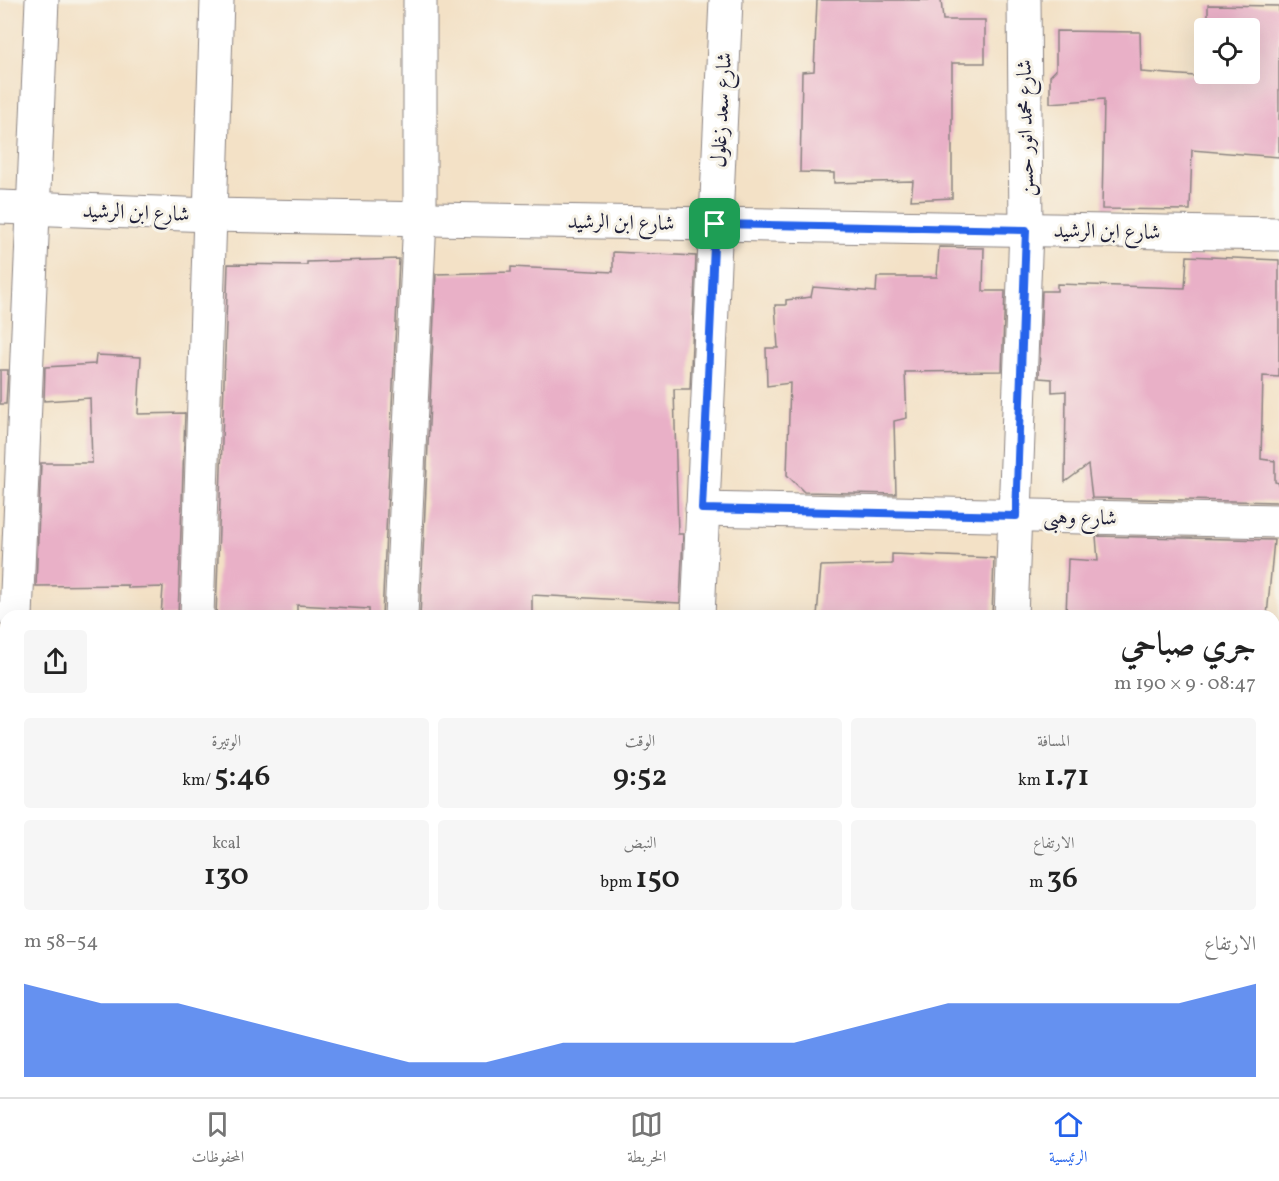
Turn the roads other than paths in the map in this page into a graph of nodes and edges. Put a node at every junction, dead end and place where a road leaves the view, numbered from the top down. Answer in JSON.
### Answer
{"nodes":[{"id":1,"x":42,"y":0,"type":"edge"},
{"id":2,"x":217,"y":0,"type":"edge"},
{"id":3,"x":420,"y":0,"type":"edge"},
{"id":4,"x":726,"y":0,"type":"edge"},
{"id":5,"x":1024,"y":0,"type":"edge"},
{"id":6,"x":0,"y":207,"type":"edge"},
{"id":7,"x":33,"y":208,"type":"junction"},
{"id":8,"x":210,"y":215,"type":"junction"},
{"id":9,"x":420,"y":219,"type":"junction"},
{"id":10,"x":715,"y":224,"type":"junction"},
{"id":11,"x":1026,"y":230,"type":"junction"},
{"id":12,"x":1279,"y":234,"type":"edge"},
{"id":13,"x":702,"y":509,"type":"junction"},
{"id":14,"x":1016,"y":516,"type":"junction"},
{"id":15,"x":1279,"y":521,"type":"edge"},
{"id":16,"x":16,"y":610,"type":"edge"},
{"id":17,"x":197,"y":610,"type":"edge"},
{"id":18,"x":401,"y":610,"type":"edge"},
{"id":19,"x":698,"y":610,"type":"edge"},
{"id":20,"x":1011,"y":610,"type":"edge"}],
"edges":[{"from":1,"to":7,"type":"street"},
{"from":2,"to":8,"type":"street"},
{"from":3,"to":9,"type":"street"},
{"from":4,"to":10,"type":"street","name":"شارع سعد زغلول"},
{"from":5,"to":11,"type":"street","name":"شارع محمد انور حسن"},
{"from":6,"to":7,"type":"street","name":"شارع ابن الرشيد"},
{"from":7,"to":8,"type":"street","name":"شارع ابن الرشيد"},
{"from":7,"to":16,"type":"street"},
{"from":8,"to":9,"type":"street","name":"شارع ابن الرشيد"},
{"from":8,"to":17,"type":"street"},
{"from":9,"to":10,"type":"street","name":"شارع ابن الرشيد"},
{"from":9,"to":18,"type":"street"},
{"from":10,"to":11,"type":"street","name":"شارع ابن الرشيد"},
{"from":10,"to":13,"type":"street","name":"شارع سعد زغلول"},
{"from":11,"to":12,"type":"street","name":"شارع ابن الرشيد"},
{"from":11,"to":14,"type":"street","name":"شارع محمد انور حسن"},
{"from":13,"to":14,"type":"street","name":"شارع وهبى"},
{"from":13,"to":19,"type":"street","name":"شارع سعد زغلول"},
{"from":14,"to":15,"type":"street","name":"شارع وهبى"},
{"from":14,"to":20,"type":"street","name":"شارع محمد انور حسن"}]}
